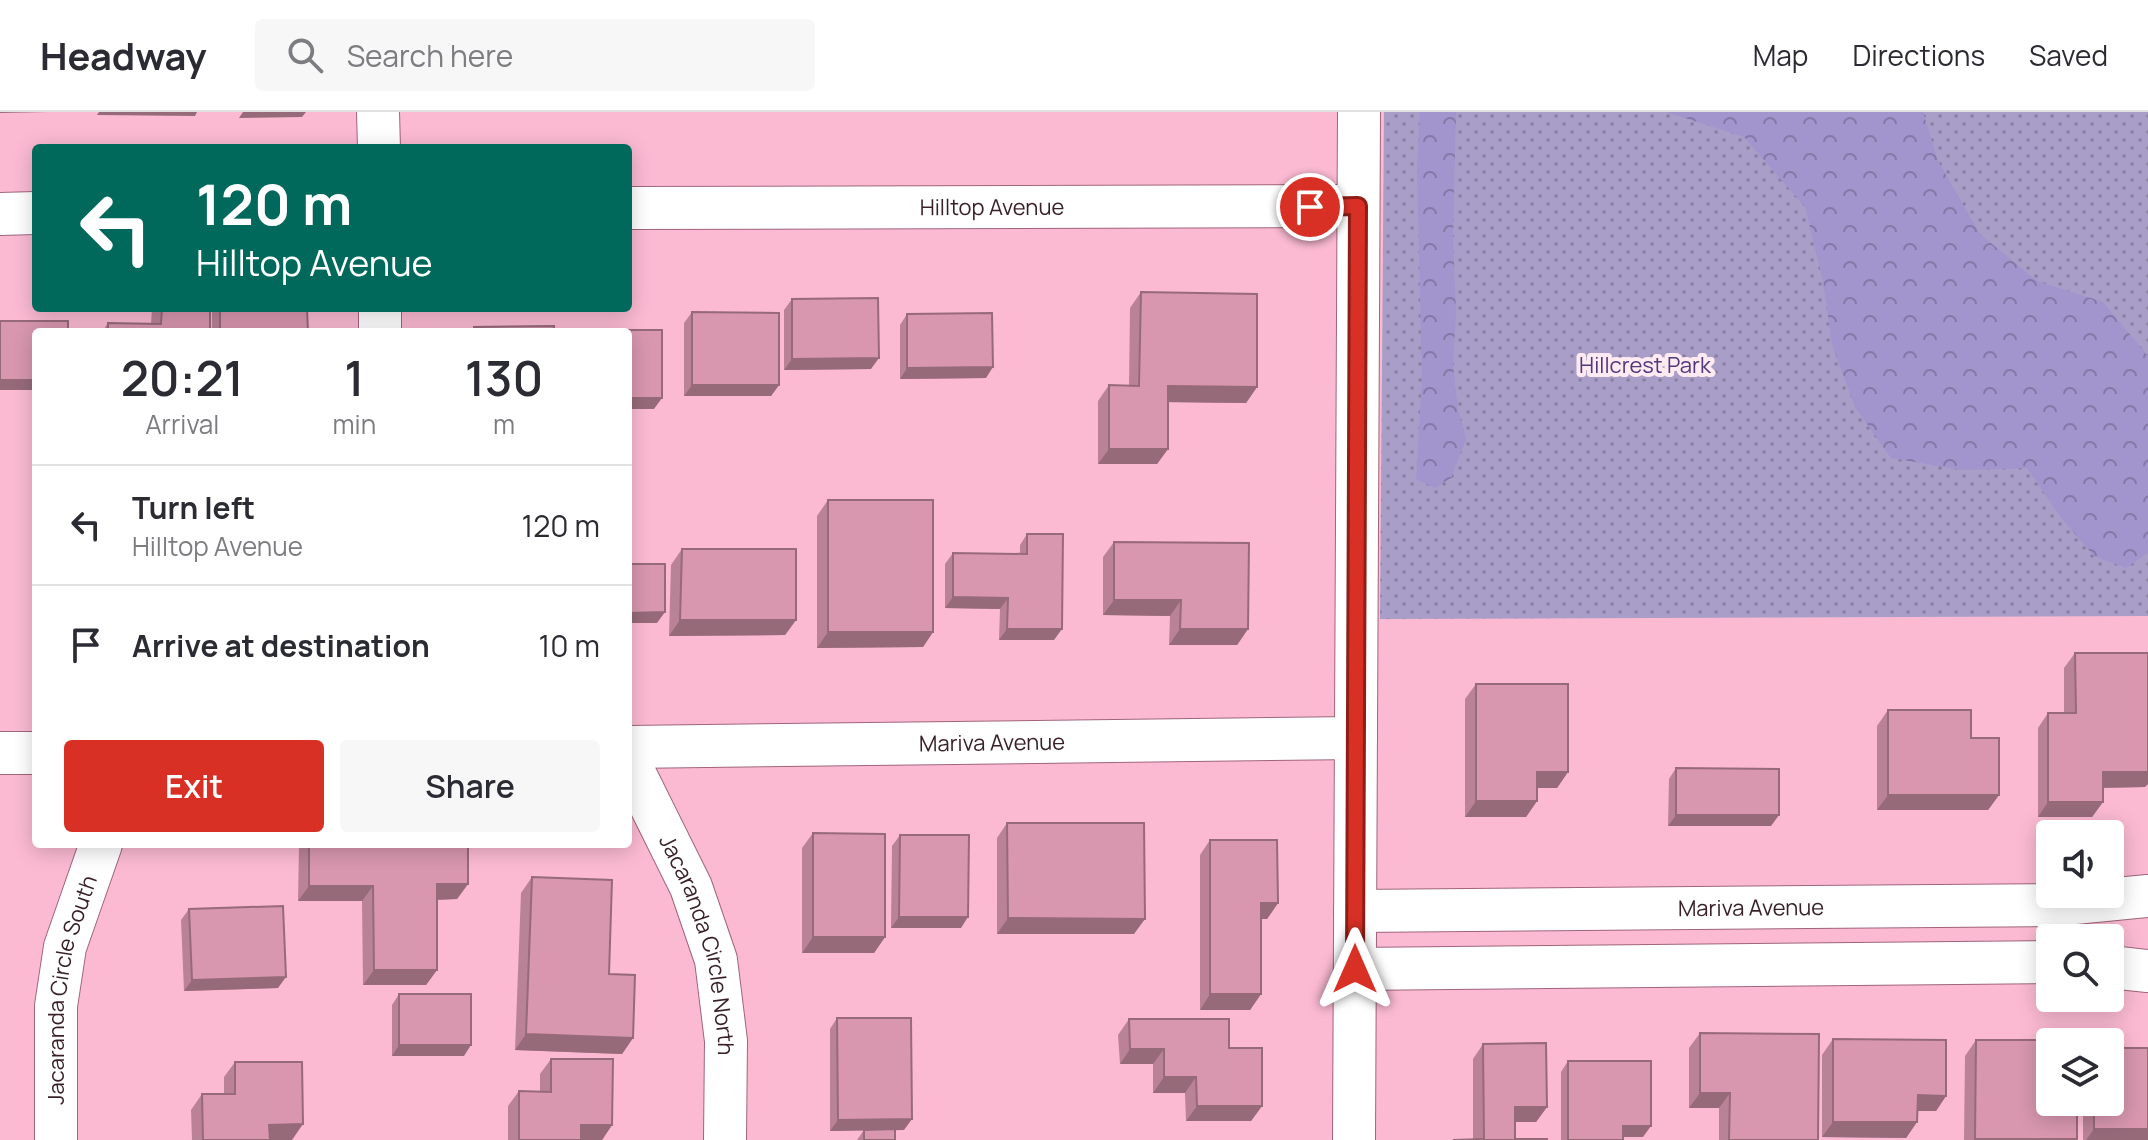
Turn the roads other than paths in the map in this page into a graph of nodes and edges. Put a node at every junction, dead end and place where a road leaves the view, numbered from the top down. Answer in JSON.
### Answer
{"nodes":[{"id":1,"x":378,"y":112,"type":"edge"},
{"id":2,"x":1359,"y":112,"type":"edge"},
{"id":3,"x":379,"y":144,"type":"edge"},
{"id":4,"x":1358,"y":206,"type":"junction"},
{"id":5,"x":632,"y":208,"type":"edge"},
{"id":6,"x":32,"y":213,"type":"edge"},
{"id":7,"x":0,"y":214,"type":"edge"},
{"id":8,"x":1356,"y":738,"type":"junction"},
{"id":9,"x":632,"y":747,"type":"edge"},
{"id":10,"x":0,"y":753,"type":"edge"},
{"id":11,"x":32,"y":753,"type":"edge"},
{"id":12,"x":632,"y":768,"type":"edge"},
{"id":13,"x":100,"y":848,"type":"edge"},
{"id":14,"x":2148,"y":896,"type":"edge"},
{"id":15,"x":1355,"y":911,"type":"junction"},
{"id":16,"x":2036,"y":962,"type":"edge"},
{"id":17,"x":2124,"y":968,"type":"edge"},
{"id":18,"x":1355,"y":969,"type":"junction"},
{"id":19,"x":2148,"y":971,"type":"edge"},
{"id":20,"x":56,"y":1140,"type":"edge"},
{"id":21,"x":725,"y":1140,"type":"edge"},
{"id":22,"x":1354,"y":1140,"type":"edge"}],
"edges":[{"from":1,"to":3,"type":"street"},
{"from":2,"to":4,"type":"street"},
{"from":4,"to":5,"type":"street","name":"Hilltop Avenue"},
{"from":4,"to":8,"type":"street"},
{"from":6,"to":7,"type":"street"},
{"from":8,"to":9,"type":"street","name":"Mariva Avenue"},
{"from":8,"to":15,"type":"street"},
{"from":10,"to":11,"type":"street"},
{"from":12,"to":21,"type":"street","name":"Jacaranda Circle North"},
{"from":13,"to":20,"type":"street","name":"Jacaranda Circle South"},
{"from":14,"to":15,"type":"street","name":"Mariva Avenue"},
{"from":15,"to":18,"type":"street"},
{"from":16,"to":18,"type":"street"},
{"from":17,"to":19,"type":"street"},
{"from":18,"to":22,"type":"street"}]}
